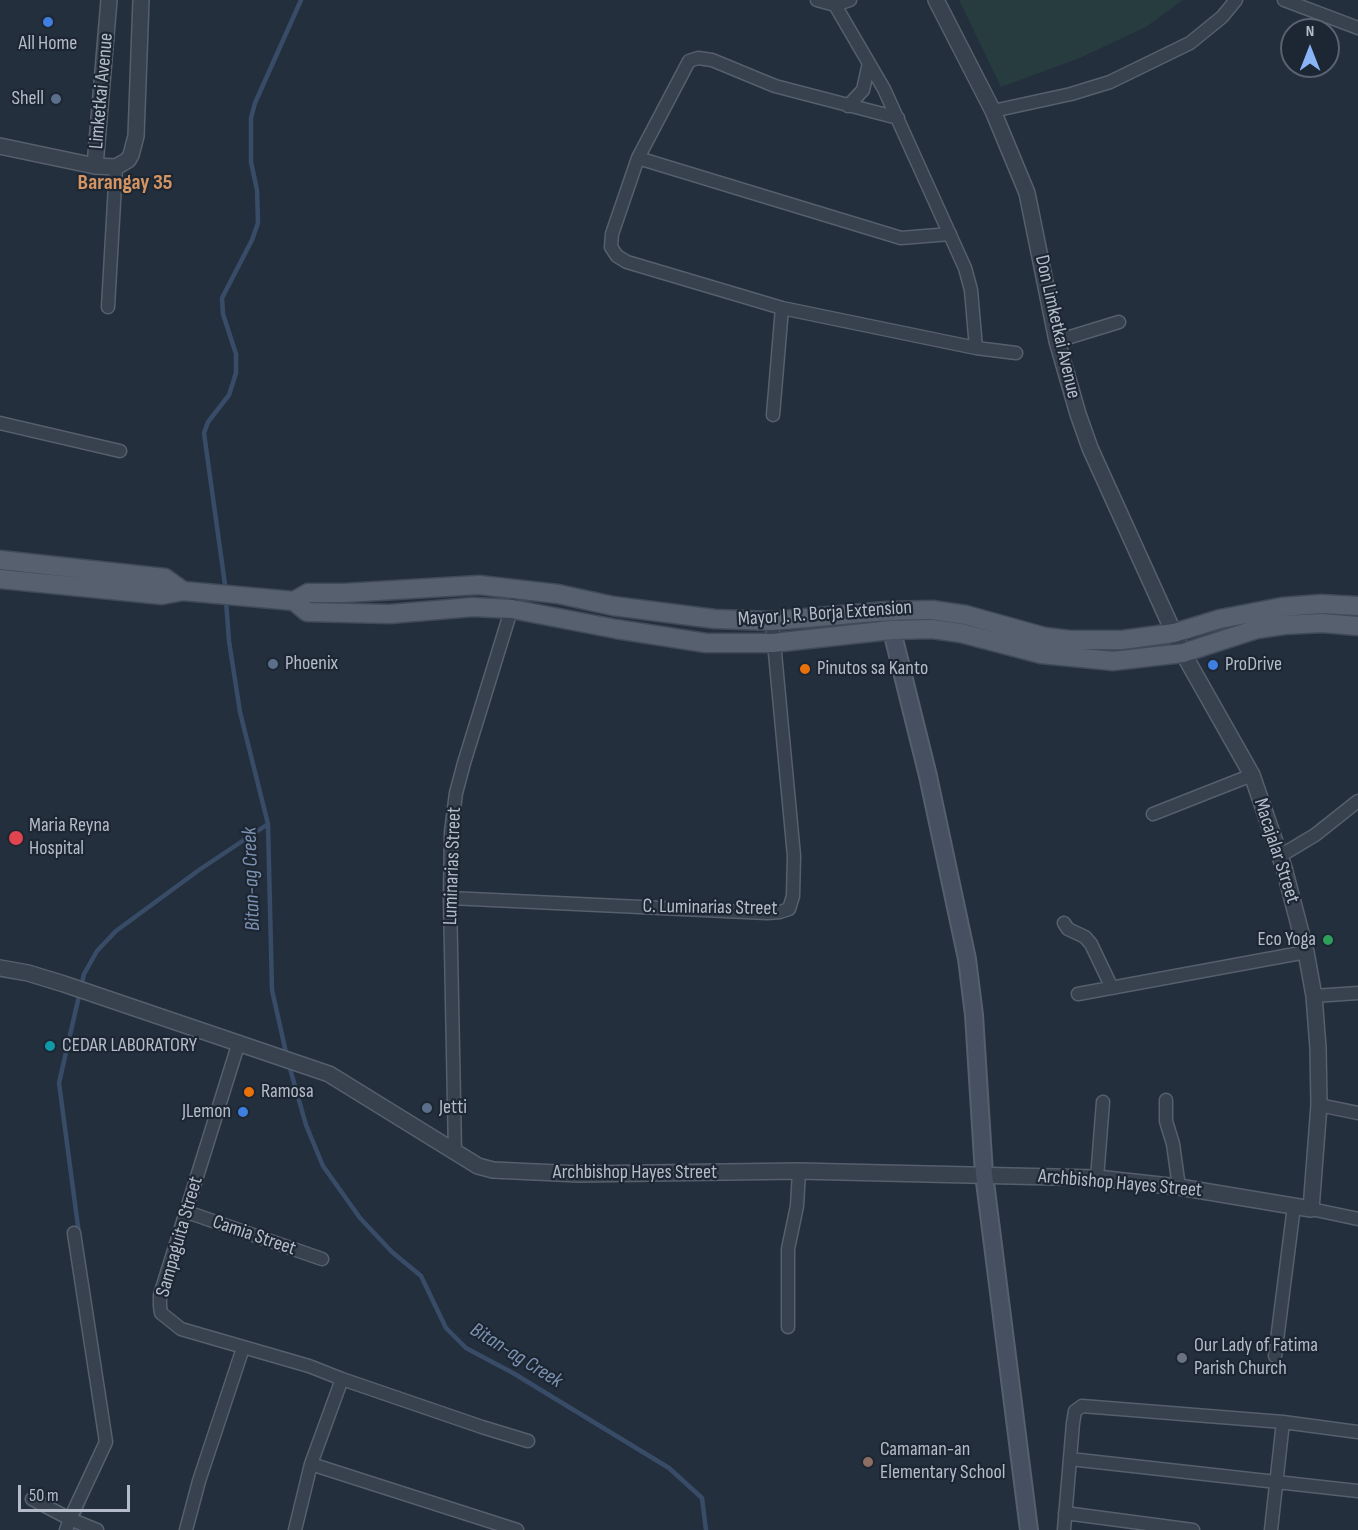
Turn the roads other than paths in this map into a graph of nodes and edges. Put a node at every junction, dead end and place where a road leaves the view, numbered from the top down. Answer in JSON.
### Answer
{"nodes":[{"id":1,"x":110,"y":0,"type":"edge"},
{"id":2,"x":141,"y":0,"type":"edge"},
{"id":3,"x":818,"y":0,"type":"edge"},
{"id":4,"x":850,"y":0,"type":"edge"},
{"id":5,"x":936,"y":0,"type":"edge"},
{"id":6,"x":1236,"y":0,"type":"edge"},
{"id":7,"x":1284,"y":0,"type":"edge"},
{"id":8,"x":836,"y":5,"type":"junction"},
{"id":9,"x":1358,"y":28,"type":"edge"},
{"id":10,"x":870,"y":63,"type":"junction"},
{"id":11,"x":848,"y":106,"type":"junction"},
{"id":12,"x":993,"y":111,"type":"junction"},
{"id":13,"x":898,"y":118,"type":"junction"},
{"id":14,"x":0,"y":146,"type":"edge"},
{"id":15,"x":638,"y":158,"type":"junction"},
{"id":16,"x":95,"y":166,"type":"junction"},
{"id":17,"x":116,"y":167,"type":"junction"},
{"id":18,"x":950,"y":234,"type":"junction"},
{"id":19,"x":108,"y":307,"type":"dead end"},
{"id":20,"x":782,"y":308,"type":"junction"},
{"id":21,"x":1119,"y":322,"type":"dead end"},
{"id":22,"x":1057,"y":340,"type":"junction"},
{"id":23,"x":976,"y":348,"type":"junction"},
{"id":24,"x":1016,"y":353,"type":"dead end"},
{"id":25,"x":773,"y":415,"type":"dead end"},
{"id":26,"x":0,"y":423,"type":"edge"},
{"id":27,"x":120,"y":451,"type":"dead end"},
{"id":28,"x":7,"y":561,"type":"edge"},
{"id":29,"x":6,"y":580,"type":"edge"},
{"id":30,"x":516,"y":588,"type":"junction"},
{"id":31,"x":183,"y":591,"type":"junction"},
{"id":32,"x":294,"y":601,"type":"junction"},
{"id":33,"x":1358,"y":606,"type":"edge"},
{"id":34,"x":512,"y":609,"type":"junction"},
{"id":35,"x":887,"y":611,"type":"junction"},
{"id":36,"x":772,"y":621,"type":"junction"},
{"id":37,"x":1358,"y":626,"type":"edge"},
{"id":38,"x":891,"y":630,"type":"junction"},
{"id":39,"x":1174,"y":633,"type":"junction"},
{"id":40,"x":773,"y":643,"type":"junction"},
{"id":41,"x":1183,"y":653,"type":"junction"},
{"id":42,"x":1252,"y":776,"type":"junction"},
{"id":43,"x":1358,"y":801,"type":"edge"},
{"id":44,"x":1153,"y":814,"type":"dead end"},
{"id":45,"x":1280,"y":856,"type":"junction"},
{"id":46,"x":450,"y":898,"type":"junction"},
{"id":47,"x":1064,"y":923,"type":"dead end"},
{"id":48,"x":1306,"y":952,"type":"junction"},
{"id":49,"x":0,"y":968,"type":"edge"},
{"id":50,"x":1112,"y":988,"type":"junction"},
{"id":51,"x":1358,"y":993,"type":"edge"},
{"id":52,"x":1078,"y":994,"type":"dead end"},
{"id":53,"x":1314,"y":996,"type":"junction"},
{"id":54,"x":239,"y":1042,"type":"junction"},
{"id":55,"x":1166,"y":1100,"type":"dead end"},
{"id":56,"x":1103,"y":1102,"type":"dead end"},
{"id":57,"x":1319,"y":1105,"type":"junction"},
{"id":58,"x":1358,"y":1113,"type":"edge"},
{"id":59,"x":455,"y":1153,"type":"junction"},
{"id":60,"x":799,"y":1172,"type":"junction"},
{"id":61,"x":984,"y":1174,"type":"junction"},
{"id":62,"x":1097,"y":1179,"type":"junction"},
{"id":63,"x":1179,"y":1187,"type":"junction"},
{"id":64,"x":1294,"y":1206,"type":"junction"},
{"id":65,"x":1311,"y":1209,"type":"junction"},
{"id":66,"x":187,"y":1212,"type":"junction"},
{"id":67,"x":1358,"y":1219,"type":"edge"},
{"id":68,"x":74,"y":1233,"type":"dead end"},
{"id":69,"x":322,"y":1259,"type":"dead end"},
{"id":70,"x":788,"y":1327,"type":"dead end"},
{"id":71,"x":243,"y":1347,"type":"junction"},
{"id":72,"x":1275,"y":1356,"type":"dead end"},
{"id":73,"x":342,"y":1379,"type":"junction"},
{"id":74,"x":1283,"y":1422,"type":"junction"},
{"id":75,"x":1358,"y":1432,"type":"edge"},
{"id":76,"x":528,"y":1441,"type":"dead end"},
{"id":77,"x":1070,"y":1459,"type":"junction"},
{"id":78,"x":311,"y":1464,"type":"junction"},
{"id":79,"x":1276,"y":1481,"type":"junction"},
{"id":80,"x":1358,"y":1491,"type":"edge"},
{"id":81,"x":32,"y":1499,"type":"dead end"},
{"id":82,"x":1065,"y":1513,"type":"junction"},
{"id":83,"x":69,"y":1523,"type":"edge"},
{"id":84,"x":94,"y":1528,"type":"edge"},
{"id":85,"x":186,"y":1530,"type":"edge"},
{"id":86,"x":295,"y":1530,"type":"edge"},
{"id":87,"x":517,"y":1530,"type":"edge"},
{"id":88,"x":1029,"y":1530,"type":"edge"},
{"id":89,"x":1064,"y":1530,"type":"edge"},
{"id":90,"x":1193,"y":1530,"type":"edge"},
{"id":91,"x":1271,"y":1530,"type":"edge"}],
"edges":[{"from":1,"to":16,"type":"street","name":"Limketkai Avenue"},
{"from":2,"to":17,"type":"street","name":"Limketkai Avenue"},
{"from":3,"to":8,"type":"street"},
{"from":4,"to":8,"type":"street"},
{"from":5,"to":12,"type":"street","name":"Don Limketkai Avenue"},
{"from":6,"to":12,"type":"street"},
{"from":7,"to":9,"type":"street"},
{"from":8,"to":10,"type":"street"},
{"from":10,"to":11,"type":"street"},
{"from":10,"to":13,"type":"street"},
{"from":11,"to":13,"type":"street"},
{"from":11,"to":15,"type":"street"},
{"from":12,"to":22,"type":"street","name":"Don Limketkai Avenue"},
{"from":13,"to":18,"type":"street"},
{"from":14,"to":16,"type":"street"},
{"from":15,"to":18,"type":"street"},
{"from":15,"to":20,"type":"street"},
{"from":16,"to":17,"type":"street","name":"Limketkai Avenue"},
{"from":17,"to":19,"type":"street"},
{"from":18,"to":23,"type":"street"},
{"from":20,"to":23,"type":"street"},
{"from":20,"to":25,"type":"street"},
{"from":21,"to":22,"type":"street"},
{"from":22,"to":39,"type":"street","name":"Don Limketkai Avenue"},
{"from":23,"to":24,"type":"street"},
{"from":26,"to":27,"type":"street"},
{"from":28,"to":29,"type":"main road"},
{"from":28,"to":31,"type":"main road","name":"Mayor J. R. Borja Extension"},
{"from":29,"to":31,"type":"main road","name":"Mayor J. R. Borja Extension"},
{"from":30,"to":32,"type":"main road","name":"Mayor J. R. Borja Extension"},
{"from":30,"to":34,"type":"street","name":"Luminarias Street"},
{"from":30,"to":36,"type":"main road","name":"Mayor J. R. Borja Extension"},
{"from":31,"to":32,"type":"main road","name":"Mayor J. R. Borja Extension"},
{"from":32,"to":34,"type":"main road","name":"Mayor J. R. Borja Extension"},
{"from":33,"to":39,"type":"main road","name":"Mayor J. R. Borja Extension"},
{"from":34,"to":40,"type":"main road","name":"Mayor J. R. Borja Extension"},
{"from":34,"to":46,"type":"street","name":"Luminarias Street"},
{"from":35,"to":36,"type":"main road","name":"Mayor J. R. Borja Extension"},
{"from":35,"to":38,"type":"main road"},
{"from":35,"to":39,"type":"main road","name":"Mayor J. R. Borja Extension"},
{"from":36,"to":40,"type":"street","name":"C. Luminarias Street"},
{"from":37,"to":41,"type":"main road","name":"Mayor J. R. Borja Extension"},
{"from":38,"to":40,"type":"main road","name":"Mayor J. R. Borja Extension"},
{"from":38,"to":41,"type":"main road","name":"Mayor J. R. Borja Extension"},
{"from":38,"to":61,"type":"main road"},
{"from":39,"to":41,"type":"street","name":"Don Limketkai Avenue"},
{"from":40,"to":46,"type":"street","name":"C. Luminarias Street"},
{"from":41,"to":42,"type":"street","name":"Macajalar Street"},
{"from":42,"to":44,"type":"street"},
{"from":42,"to":45,"type":"street","name":"Macajalar Street"},
{"from":43,"to":45,"type":"street"},
{"from":45,"to":48,"type":"street","name":"Macajalar Street"},
{"from":46,"to":59,"type":"street","name":"Luminarias Street"},
{"from":47,"to":50,"type":"street"},
{"from":48,"to":50,"type":"street"},
{"from":48,"to":53,"type":"street","name":"Macajalar Street"},
{"from":49,"to":54,"type":"street","name":"Archbishop Hayes Street"},
{"from":50,"to":52,"type":"street"},
{"from":51,"to":53,"type":"street"},
{"from":53,"to":57,"type":"street","name":"Macajalar Street"},
{"from":54,"to":59,"type":"street","name":"Archbishop Hayes Street"},
{"from":54,"to":66,"type":"street","name":"Sampaguita Street"},
{"from":55,"to":63,"type":"street"},
{"from":56,"to":62,"type":"street"},
{"from":57,"to":58,"type":"street"},
{"from":57,"to":65,"type":"street","name":"Macajalar Street"},
{"from":59,"to":60,"type":"street","name":"Archbishop Hayes Street"},
{"from":60,"to":61,"type":"street","name":"Archbishop Hayes Street"},
{"from":60,"to":70,"type":"street"},
{"from":61,"to":62,"type":"street","name":"Archbishop Hayes Street"},
{"from":61,"to":88,"type":"main road"},
{"from":62,"to":63,"type":"street","name":"Archbishop Hayes Street"},
{"from":63,"to":64,"type":"street","name":"Archbishop Hayes Street"},
{"from":64,"to":65,"type":"street","name":"Archbishop Hayes Street"},
{"from":64,"to":72,"type":"street"},
{"from":65,"to":67,"type":"street"},
{"from":66,"to":69,"type":"street","name":"Camia Street"},
{"from":66,"to":71,"type":"street","name":"Sampaguita Street"},
{"from":68,"to":83,"type":"street"},
{"from":71,"to":73,"type":"street","name":"Sampaguita Street"},
{"from":71,"to":85,"type":"street"},
{"from":73,"to":76,"type":"street","name":"Sampaguita Street"},
{"from":73,"to":78,"type":"street"},
{"from":74,"to":75,"type":"street"},
{"from":74,"to":77,"type":"street"},
{"from":74,"to":79,"type":"street"},
{"from":77,"to":79,"type":"street"},
{"from":77,"to":82,"type":"street"},
{"from":78,"to":86,"type":"street"},
{"from":78,"to":87,"type":"street"},
{"from":79,"to":80,"type":"street"},
{"from":79,"to":91,"type":"street"},
{"from":81,"to":83,"type":"street"},
{"from":82,"to":89,"type":"street"},
{"from":82,"to":90,"type":"street"},
{"from":83,"to":84,"type":"street"}]}
